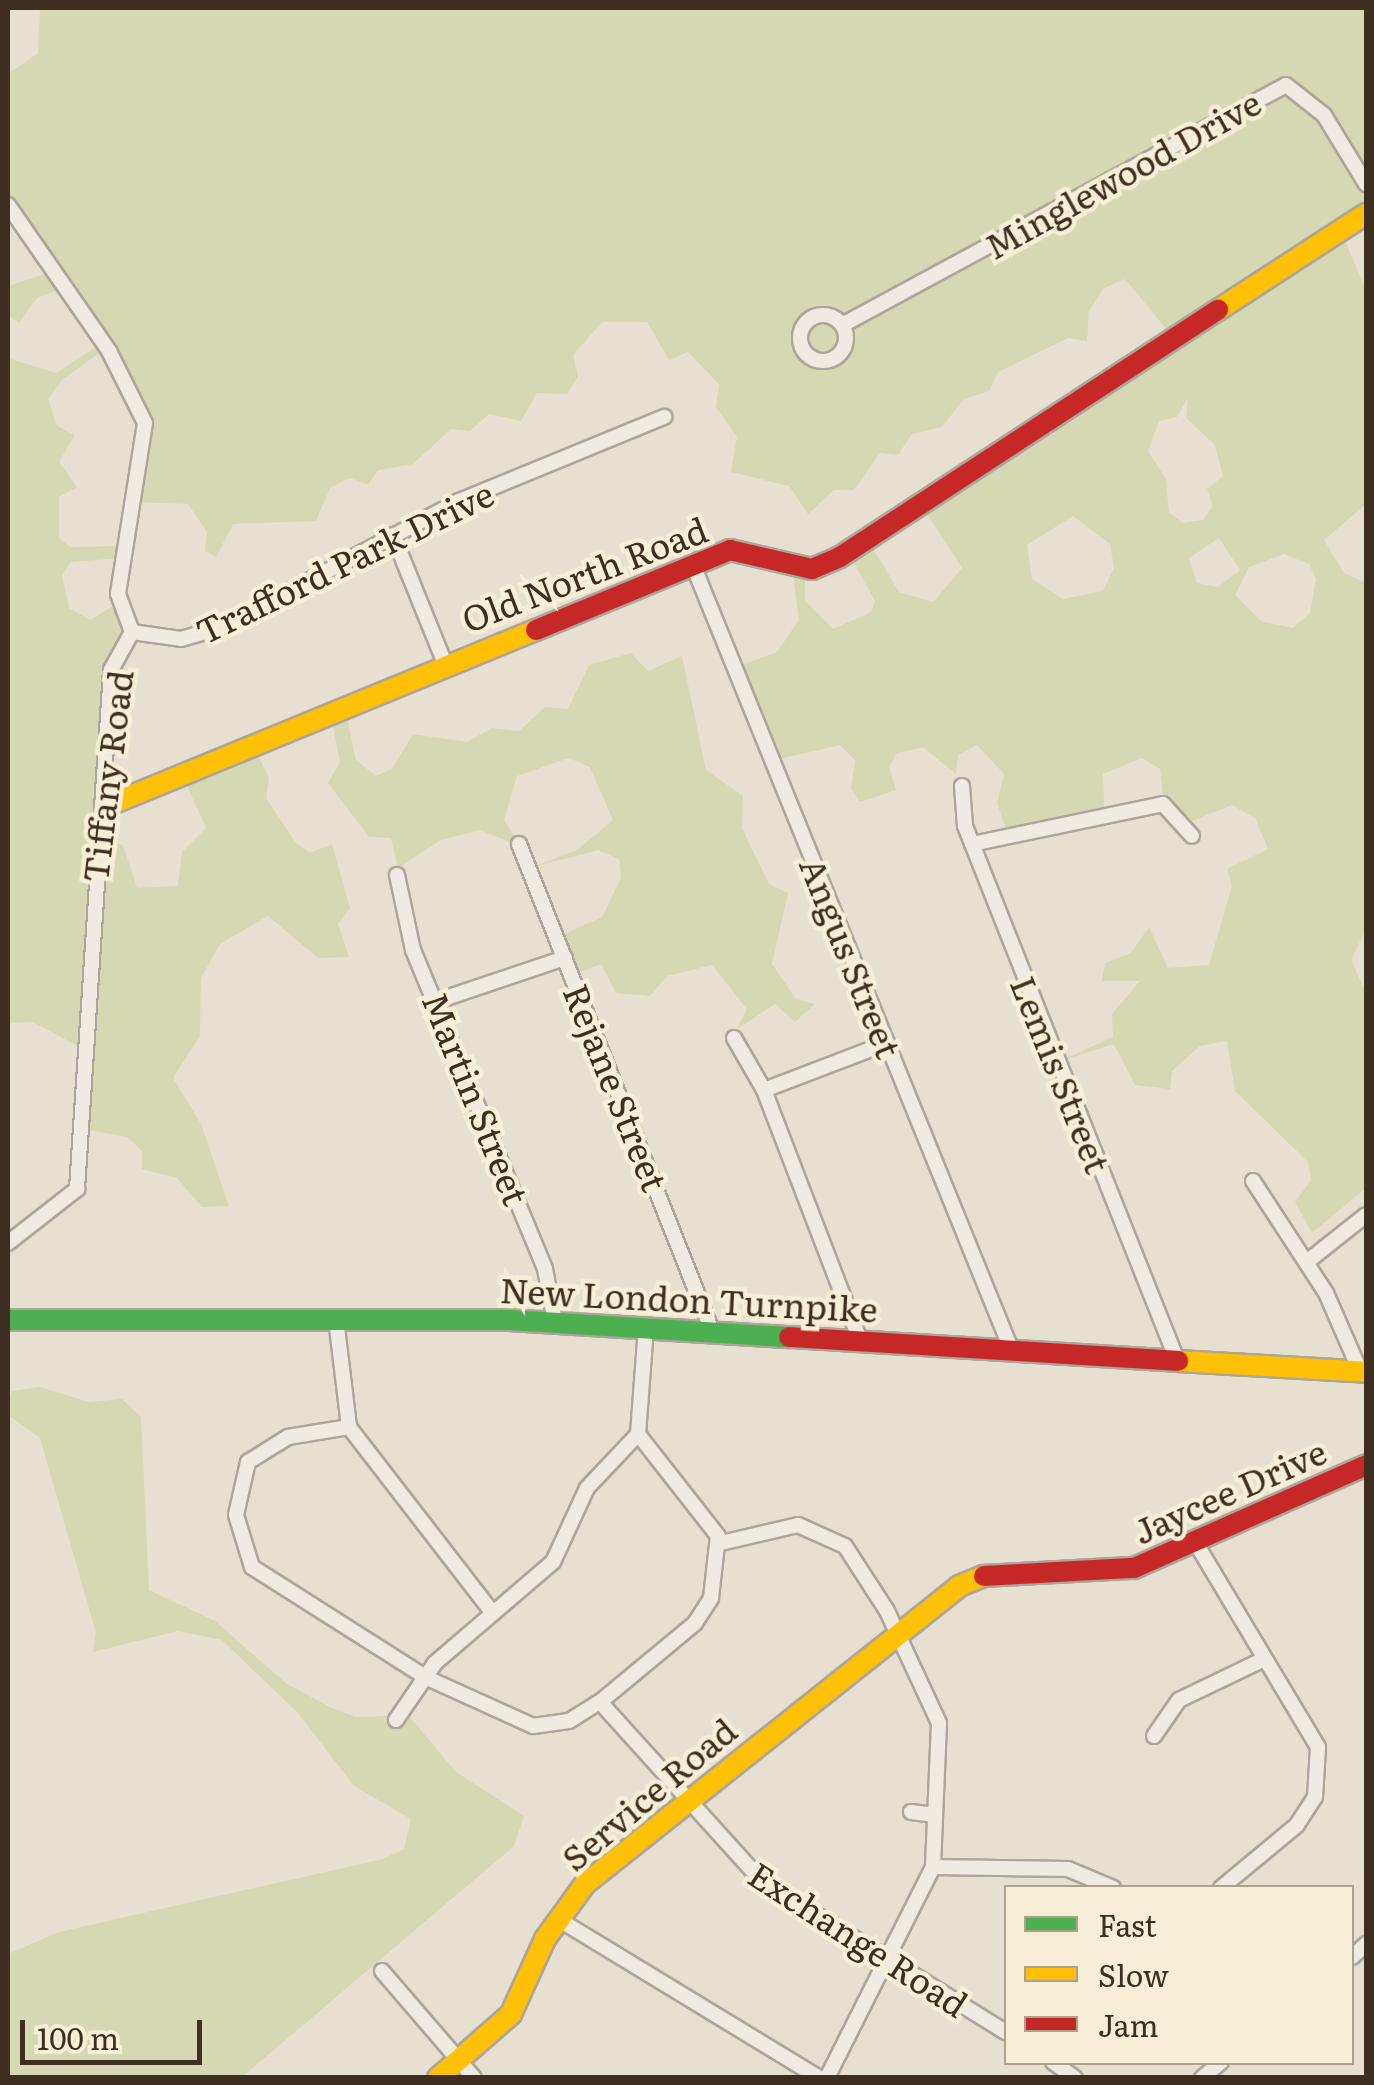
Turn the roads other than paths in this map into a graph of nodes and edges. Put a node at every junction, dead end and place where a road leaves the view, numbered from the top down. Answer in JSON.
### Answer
{"nodes":[{"id":1,"x":1366,"y":184,"type":"edge"},
{"id":2,"x":8,"y":205,"type":"edge"},
{"id":3,"x":1366,"y":214,"type":"edge"},
{"id":4,"x":844,"y":324,"type":"dead end"},
{"id":5,"x":664,"y":417,"type":"dead end"},
{"id":6,"x":393,"y":535,"type":"junction"},
{"id":7,"x":693,"y":565,"type":"junction"},
{"id":8,"x":132,"y":632,"type":"junction"},
{"id":9,"x":444,"y":661,"type":"junction"},
{"id":10,"x":962,"y":786,"type":"dead end"},
{"id":11,"x":108,"y":806,"type":"junction"},
{"id":12,"x":1192,"y":836,"type":"dead end"},
{"id":13,"x":519,"y":844,"type":"dead end"},
{"id":14,"x":972,"y":844,"type":"junction"},
{"id":15,"x":397,"y":875,"type":"dead end"},
{"id":16,"x":564,"y":958,"type":"junction"},
{"id":17,"x":440,"y":1000,"type":"junction"},
{"id":18,"x":734,"y":1038,"type":"dead end"},
{"id":19,"x":887,"y":1043,"type":"junction"},
{"id":20,"x":764,"y":1090,"type":"junction"},
{"id":21,"x":1253,"y":1182,"type":"dead end"},
{"id":22,"x":1366,"y":1215,"type":"edge"},
{"id":23,"x":8,"y":1243,"type":"edge"},
{"id":24,"x":1308,"y":1262,"type":"junction"},
{"id":25,"x":336,"y":1319,"type":"junction"},
{"id":26,"x":8,"y":1320,"type":"edge"},
{"id":27,"x":555,"y":1322,"type":"junction"},
{"id":28,"x":646,"y":1327,"type":"junction"},
{"id":29,"x":712,"y":1331,"type":"junction"},
{"id":30,"x":860,"y":1340,"type":"junction"},
{"id":31,"x":1011,"y":1349,"type":"junction"},
{"id":32,"x":1177,"y":1360,"type":"junction"},
{"id":33,"x":1363,"y":1372,"type":"edge"},
{"id":34,"x":349,"y":1427,"type":"junction"},
{"id":35,"x":638,"y":1434,"type":"junction"},
{"id":36,"x":1366,"y":1465,"type":"edge"},
{"id":37,"x":720,"y":1542,"type":"junction"},
{"id":38,"x":1197,"y":1545,"type":"junction"},
{"id":39,"x":493,"y":1613,"type":"junction"},
{"id":40,"x":898,"y":1634,"type":"junction"},
{"id":41,"x":1262,"y":1660,"type":"junction"},
{"id":42,"x":425,"y":1677,"type":"junction"},
{"id":43,"x":600,"y":1702,"type":"junction"},
{"id":44,"x":396,"y":1720,"type":"dead end"},
{"id":45,"x":1154,"y":1736,"type":"dead end"},
{"id":46,"x":685,"y":1803,"type":"junction"},
{"id":47,"x":911,"y":1812,"type":"dead end"},
{"id":48,"x":934,"y":1815,"type":"junction"},
{"id":49,"x":933,"y":1867,"type":"junction"},
{"id":50,"x":1106,"y":1885,"type":"edge"},
{"id":51,"x":1225,"y":1885,"type":"edge"},
{"id":52,"x":558,"y":1920,"type":"junction"},
{"id":53,"x":888,"y":1960,"type":"junction"},
{"id":54,"x":382,"y":1971,"type":"dead end"},
{"id":55,"x":1004,"y":2031,"type":"edge"},
{"id":56,"x":458,"y":2061,"type":"junction"},
{"id":57,"x":438,"y":2078,"type":"edge"},
{"id":58,"x":474,"y":2078,"type":"edge"},
{"id":59,"x":819,"y":2078,"type":"edge"},
{"id":60,"x":827,"y":2078,"type":"edge"}],
"edges":[{"from":1,"to":4,"type":"street","name":"Minglewood Drive"},
{"from":2,"to":8,"type":"street","name":"Tiffany Road"},
{"from":3,"to":7,"type":"street","name":"Old North Road"},
{"from":5,"to":6,"type":"street","name":"Trafford Park Drive"},
{"from":6,"to":8,"type":"street","name":"Trafford Park Drive"},
{"from":6,"to":9,"type":"street"},
{"from":7,"to":9,"type":"street","name":"Old North Road"},
{"from":7,"to":19,"type":"street","name":"Angus Street"},
{"from":8,"to":11,"type":"street","name":"Tiffany Road"},
{"from":9,"to":11,"type":"street","name":"Old North Road"},
{"from":10,"to":14,"type":"street","name":"Lemis Street"},
{"from":11,"to":23,"type":"street","name":"Tiffany Road"},
{"from":12,"to":14,"type":"street"},
{"from":13,"to":16,"type":"street","name":"Rejane Street"},
{"from":14,"to":32,"type":"street","name":"Lemis Street"},
{"from":15,"to":17,"type":"street","name":"Martin Street"},
{"from":16,"to":17,"type":"street"},
{"from":16,"to":29,"type":"street","name":"Rejane Street"},
{"from":17,"to":27,"type":"street","name":"Martin Street"},
{"from":18,"to":20,"type":"street"},
{"from":19,"to":20,"type":"street"},
{"from":19,"to":31,"type":"street","name":"Angus Street"},
{"from":20,"to":30,"type":"street"},
{"from":21,"to":24,"type":"street"},
{"from":22,"to":24,"type":"street"},
{"from":24,"to":33,"type":"street"},
{"from":25,"to":26,"type":"street","name":"New London Turnpike"},
{"from":25,"to":27,"type":"street","name":"New London Turnpike"},
{"from":25,"to":34,"type":"street"},
{"from":27,"to":28,"type":"street","name":"New London Turnpike"},
{"from":28,"to":29,"type":"street","name":"New London Turnpike"},
{"from":28,"to":35,"type":"street"},
{"from":29,"to":30,"type":"street","name":"New London Turnpike"},
{"from":30,"to":31,"type":"street","name":"New London Turnpike"},
{"from":31,"to":32,"type":"street","name":"New London Turnpike"},
{"from":32,"to":33,"type":"street","name":"New London Turnpike"},
{"from":34,"to":39,"type":"street"},
{"from":34,"to":42,"type":"street"},
{"from":35,"to":37,"type":"street"},
{"from":35,"to":39,"type":"street"},
{"from":36,"to":38,"type":"street","name":"Jaycee Drive"},
{"from":37,"to":40,"type":"street"},
{"from":37,"to":43,"type":"street"},
{"from":38,"to":40,"type":"street","name":"Jaycee Drive"},
{"from":38,"to":41,"type":"street"},
{"from":39,"to":42,"type":"street"},
{"from":40,"to":46,"type":"street","name":"Service Road"},
{"from":40,"to":48,"type":"street"},
{"from":41,"to":45,"type":"street"},
{"from":41,"to":51,"type":"street"},
{"from":42,"to":43,"type":"street"},
{"from":42,"to":44,"type":"street"},
{"from":43,"to":46,"type":"street","name":"Exchange Road"},
{"from":46,"to":52,"type":"street","name":"Service Road"},
{"from":46,"to":53,"type":"street","name":"Exchange Road"},
{"from":47,"to":48,"type":"street"},
{"from":48,"to":49,"type":"street"},
{"from":49,"to":50,"type":"street"},
{"from":49,"to":53,"type":"street"},
{"from":52,"to":56,"type":"street","name":"Service Road"},
{"from":52,"to":59,"type":"street"},
{"from":53,"to":55,"type":"street","name":"Exchange Road"},
{"from":53,"to":60,"type":"street"},
{"from":54,"to":56,"type":"street"},
{"from":56,"to":57,"type":"street","name":"Service Road"},
{"from":56,"to":58,"type":"street"}]}
